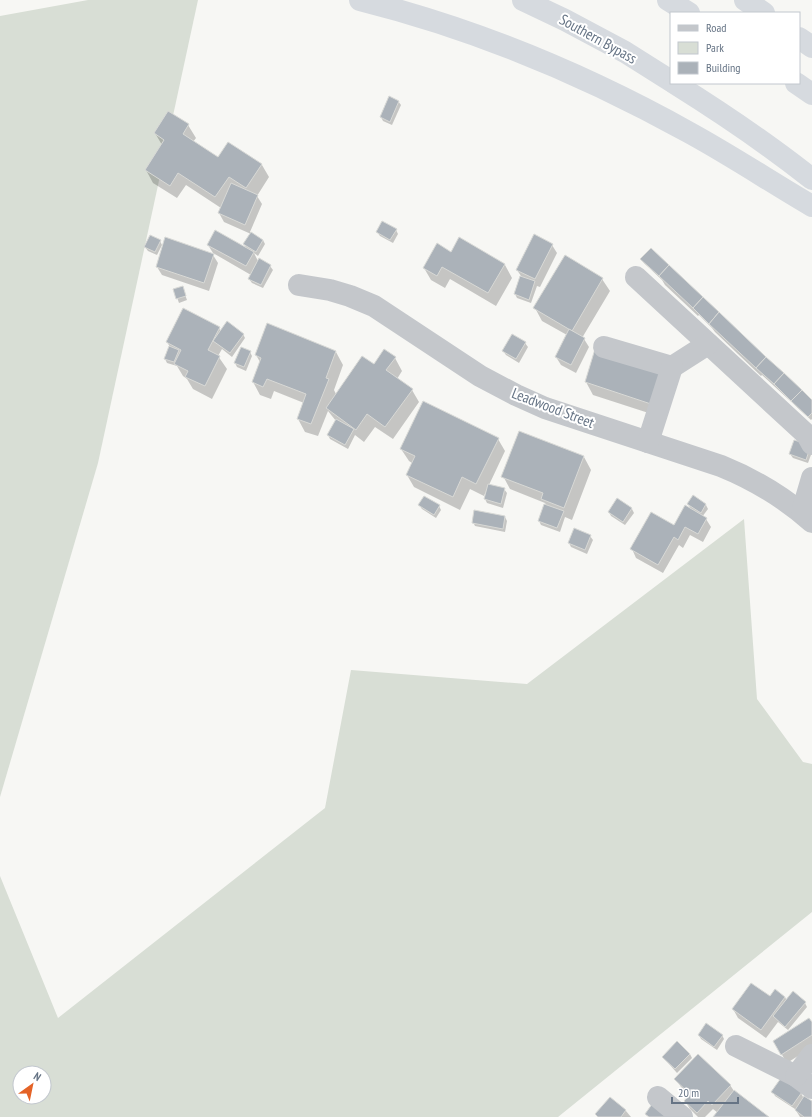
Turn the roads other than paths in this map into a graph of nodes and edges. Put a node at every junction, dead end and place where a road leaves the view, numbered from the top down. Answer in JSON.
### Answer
{"nodes":[{"id":1,"x":360,"y":0,"type":"edge"},
{"id":2,"x":523,"y":0,"type":"edge"},
{"id":3,"x":668,"y":0,"type":"edge"},
{"id":4,"x":745,"y":0,"type":"edge"},
{"id":5,"x":687,"y":12,"type":"edge"},
{"id":6,"x":763,"y":12,"type":"edge"},
{"id":7,"x":800,"y":39,"type":"edge"},
{"id":8,"x":812,"y":47,"type":"edge"},
{"id":9,"x":670,"y":80,"type":"edge"},
{"id":10,"x":676,"y":84,"type":"edge"},
{"id":11,"x":797,"y":84,"type":"edge"},
{"id":12,"x":812,"y":94,"type":"edge"},
{"id":13,"x":812,"y":179,"type":"edge"},
{"id":14,"x":812,"y":206,"type":"edge"},
{"id":15,"x":636,"y":276,"type":"dead end"},
{"id":16,"x":299,"y":285,"type":"dead end"},
{"id":17,"x":708,"y":344,"type":"junction"},
{"id":18,"x":604,"y":347,"type":"dead end"},
{"id":19,"x":672,"y":367,"type":"junction"},
{"id":20,"x":648,"y":442,"type":"junction"},
{"id":21,"x":812,"y":444,"type":"edge"},
{"id":22,"x":812,"y":478,"type":"edge"},
{"id":23,"x":807,"y":517,"type":"edge"},
{"id":24,"x":736,"y":1046,"type":"dead end"},
{"id":25,"x":812,"y":1055,"type":"edge"},
{"id":26,"x":804,"y":1082,"type":"edge"},
{"id":27,"x":658,"y":1097,"type":"dead end"},
{"id":28,"x":682,"y":1117,"type":"edge"}],
"edges":[{"from":1,"to":14,"type":"highway"},
{"from":2,"to":9,"type":"highway","name":"Southern Bypass"},
{"from":3,"to":5,"type":"highway"},
{"from":4,"to":6,"type":"highway"},
{"from":7,"to":8,"type":"highway"},
{"from":10,"to":13,"type":"highway"},
{"from":11,"to":12,"type":"highway"},
{"from":15,"to":17,"type":"street"},
{"from":16,"to":20,"type":"street","name":"Leadwood Street"},
{"from":17,"to":19,"type":"street"},
{"from":17,"to":21,"type":"street"},
{"from":18,"to":19,"type":"street"},
{"from":19,"to":20,"type":"street"},
{"from":20,"to":23,"type":"street","name":"Leadwood Street"},
{"from":22,"to":23,"type":"street"},
{"from":24,"to":26,"type":"street"},
{"from":25,"to":26,"type":"street"},
{"from":27,"to":28,"type":"street"}]}
